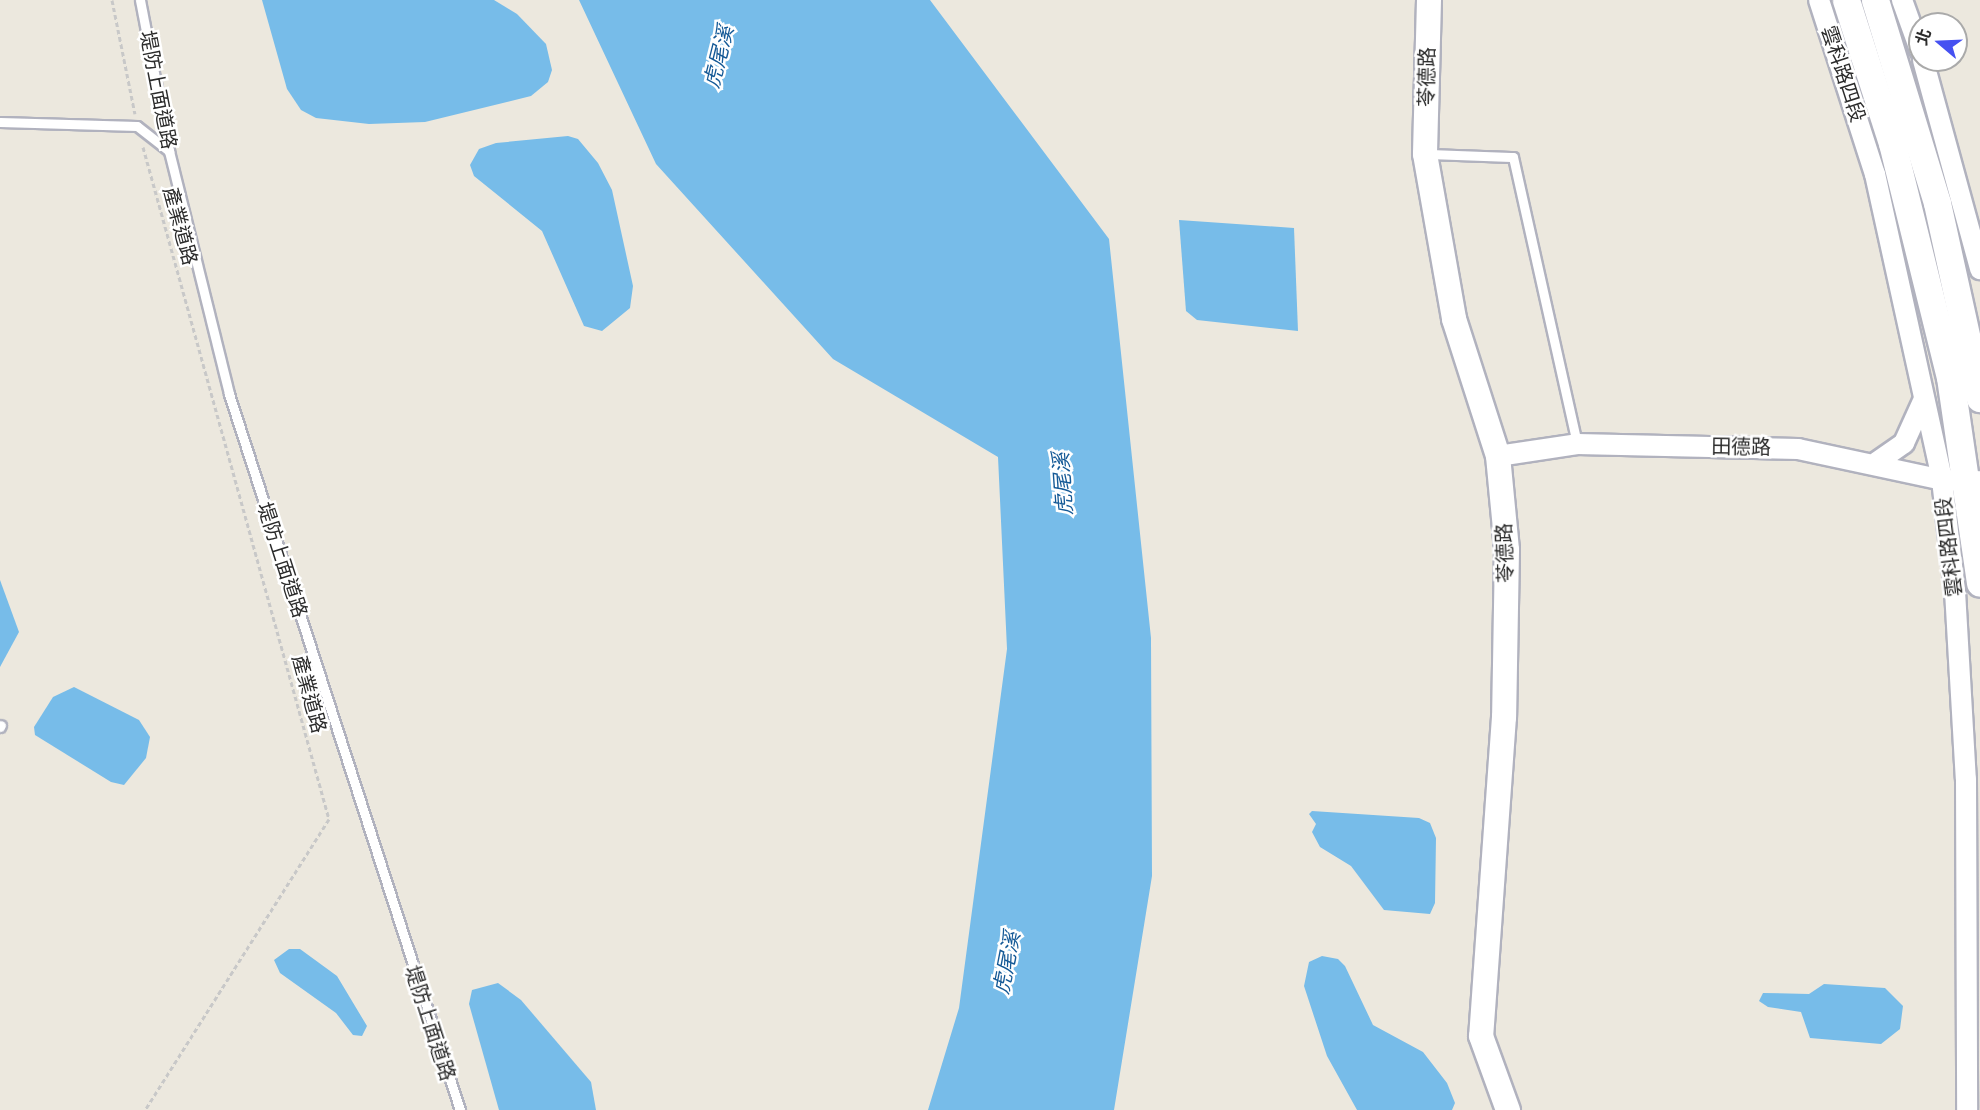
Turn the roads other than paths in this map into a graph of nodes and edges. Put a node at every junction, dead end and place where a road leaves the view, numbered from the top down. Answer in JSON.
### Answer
{"nodes":[{"id":1,"x":140,"y":0,"type":"edge"},
{"id":2,"x":1429,"y":0,"type":"edge"},
{"id":3,"x":1819,"y":0,"type":"edge"},
{"id":4,"x":1846,"y":0,"type":"edge"},
{"id":5,"x":1875,"y":0,"type":"edge"},
{"id":6,"x":1902,"y":0,"type":"edge"},
{"id":7,"x":1908,"y":17,"type":"edge"},
{"id":8,"x":1926,"y":72,"type":"edge"},
{"id":9,"x":1866,"y":99,"type":"junction"},
{"id":10,"x":0,"y":122,"type":"edge"},
{"id":11,"x":169,"y":151,"type":"junction"},
{"id":12,"x":1425,"y":154,"type":"junction"},
{"id":13,"x":1980,"y":269,"type":"edge"},
{"id":14,"x":1980,"y":398,"type":"edge"},
{"id":15,"x":1924,"y":399,"type":"junction"},
{"id":16,"x":1576,"y":444,"type":"junction"},
{"id":17,"x":1498,"y":456,"type":"junction"},
{"id":18,"x":1877,"y":462,"type":"junction"},
{"id":19,"x":1963,"y":481,"type":"edge"},
{"id":20,"x":1980,"y":584,"type":"edge"},
{"id":21,"x":460,"y":1110,"type":"edge"},
{"id":22,"x":1508,"y":1110,"type":"edge"},
{"id":23,"x":1966,"y":1110,"type":"edge"}],
"edges":[{"from":1,"to":11,"type":"lane","name":"堤防上面道路"},
{"from":2,"to":12,"type":"street","name":"苓德路"},
{"from":3,"to":9,"type":"street","name":"雲科路四段"},
{"from":4,"to":9,"type":"main road","name":"雲科路四段"},
{"from":5,"to":14,"type":"main road"},
{"from":6,"to":7,"type":"street"},
{"from":8,"to":13,"type":"street"},
{"from":9,"to":15,"type":"street","name":"雲科路四段"},
{"from":9,"to":19,"type":"main road","name":"雲科路四段"},
{"from":10,"to":11,"type":"lane"},
{"from":11,"to":21,"type":"lane","name":"堤防上面道路"},
{"from":12,"to":16,"type":"lane"},
{"from":12,"to":17,"type":"street","name":"苓德路"},
{"from":15,"to":18,"type":"street"},
{"from":15,"to":19,"type":"street","name":"雲科路四段"},
{"from":16,"to":17,"type":"street","name":"田德路"},
{"from":16,"to":18,"type":"street","name":"田德路"},
{"from":17,"to":22,"type":"street","name":"苓德路"},
{"from":18,"to":19,"type":"street","name":"田德路"},
{"from":19,"to":20,"type":"main road","name":"雲科路四段"},
{"from":19,"to":23,"type":"street","name":"雲科路四段"}]}
